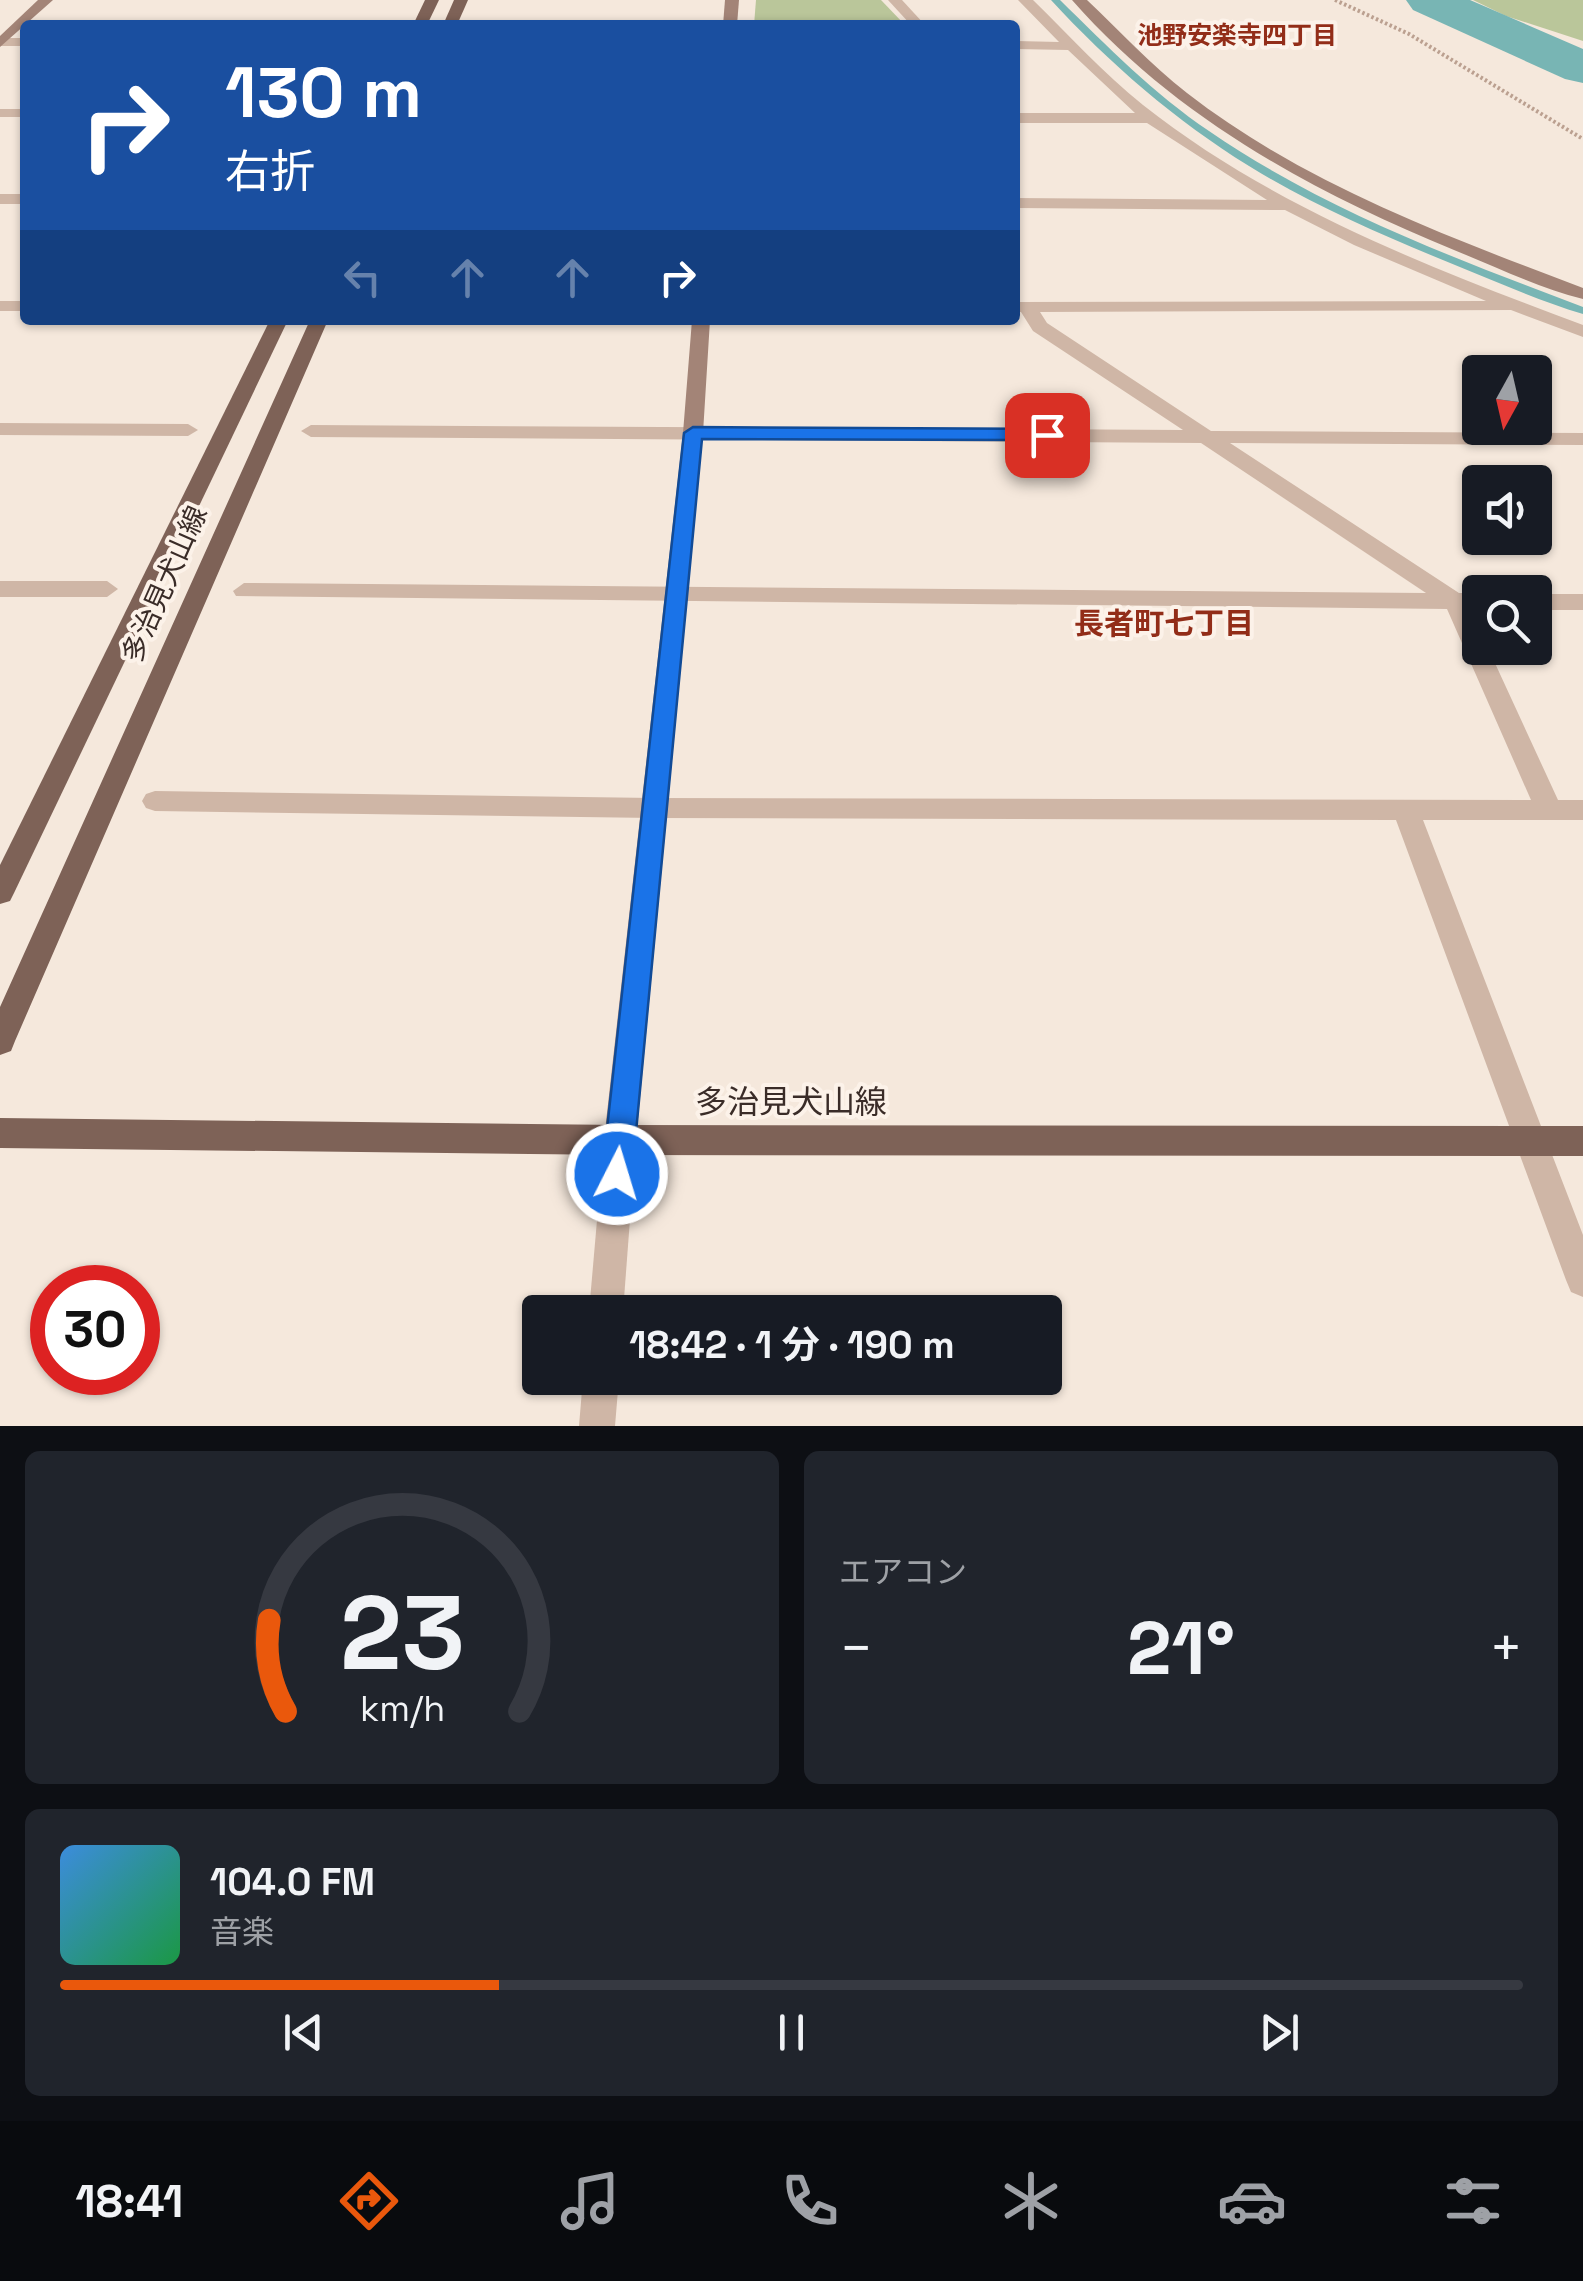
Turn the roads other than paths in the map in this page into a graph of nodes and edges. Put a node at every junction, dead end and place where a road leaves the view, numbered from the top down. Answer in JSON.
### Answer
{"nodes":[{"id":1,"x":46,"y":0,"type":"edge"},
{"id":2,"x":895,"y":0,"type":"edge"},
{"id":3,"x":1026,"y":0,"type":"edge"},
{"id":4,"x":1078,"y":0,"type":"edge"},
{"id":5,"x":24,"y":20,"type":"edge"},
{"id":6,"x":913,"y":20,"type":"edge"},
{"id":7,"x":20,"y":24,"type":"edge"},
{"id":8,"x":0,"y":42,"type":"edge"},
{"id":9,"x":1020,"y":46,"type":"edge"},
{"id":10,"x":1070,"y":46,"type":"junction"},
{"id":11,"x":1020,"y":118,"type":"edge"},
{"id":12,"x":1149,"y":118,"type":"junction"},
{"id":13,"x":1020,"y":204,"type":"edge"},
{"id":14,"x":1284,"y":205,"type":"junction"},
{"id":15,"x":1583,"y":294,"type":"edge"},
{"id":16,"x":1515,"y":306,"type":"junction"},
{"id":17,"x":1021,"y":307,"type":"edge"},
{"id":18,"x":276,"y":325,"type":"edge"},
{"id":19,"x":317,"y":325,"type":"edge"},
{"id":20,"x":701,"y":325,"type":"edge"},
{"id":21,"x":1583,"y":332,"type":"edge"},
{"id":22,"x":0,"y":429,"type":"edge"},
{"id":23,"x":188,"y":430,"type":"dead end"},
{"id":24,"x":311,"y":431,"type":"dead end"},
{"id":25,"x":693,"y":433,"type":"junction"},
{"id":26,"x":1204,"y":436,"type":"junction"},
{"id":27,"x":1583,"y":439,"type":"edge"},
{"id":28,"x":0,"y":589,"type":"edge"},
{"id":29,"x":107,"y":589,"type":"dead end"},
{"id":30,"x":244,"y":591,"type":"dead end"},
{"id":31,"x":676,"y":596,"type":"junction"},
{"id":32,"x":1454,"y":601,"type":"junction"},
{"id":33,"x":1462,"y":601,"type":"edge"},
{"id":34,"x":1552,"y":602,"type":"edge"},
{"id":35,"x":1583,"y":602,"type":"edge"},
{"id":36,"x":155,"y":801,"type":"dead end"},
{"id":37,"x":654,"y":808,"type":"junction"},
{"id":38,"x":1549,"y":810,"type":"junction"},
{"id":39,"x":1583,"y":810,"type":"edge"},
{"id":40,"x":1406,"y":811,"type":"junction"},
{"id":41,"x":0,"y":893,"type":"edge"},
{"id":42,"x":0,"y":1041,"type":"edge"},
{"id":43,"x":0,"y":1133,"type":"edge"},
{"id":44,"x":620,"y":1140,"type":"junction"},
{"id":45,"x":1529,"y":1140,"type":"junction"},
{"id":46,"x":1583,"y":1140,"type":"edge"},
{"id":47,"x":1583,"y":1280,"type":"edge"},
{"id":48,"x":607,"y":1295,"type":"edge"},
{"id":49,"x":599,"y":1395,"type":"edge"},
{"id":50,"x":596,"y":1426,"type":"edge"}],
"edges":[{"from":1,"to":5,"type":"street"},
{"from":2,"to":6,"type":"street"},
{"from":3,"to":10,"type":"street"},
{"from":4,"to":15,"type":"street"},
{"from":7,"to":8,"type":"street"},
{"from":9,"to":10,"type":"street"},
{"from":10,"to":12,"type":"street"},
{"from":11,"to":12,"type":"street"},
{"from":12,"to":14,"type":"street"},
{"from":13,"to":14,"type":"street"},
{"from":14,"to":16,"type":"street"},
{"from":16,"to":17,"type":"street"},
{"from":16,"to":21,"type":"street"},
{"from":17,"to":26,"type":"street"},
{"from":18,"to":41,"type":"main road","name":"多治見犬山線"},
{"from":19,"to":42,"type":"main road","name":"多治見犬山線"},
{"from":20,"to":25,"type":"street"},
{"from":22,"to":23,"type":"street"},
{"from":24,"to":25,"type":"street"},
{"from":25,"to":26,"type":"street"},
{"from":25,"to":31,"type":"street"},
{"from":26,"to":27,"type":"street"},
{"from":26,"to":32,"type":"street"},
{"from":28,"to":29,"type":"street"},
{"from":30,"to":31,"type":"street"},
{"from":31,"to":32,"type":"street"},
{"from":31,"to":37,"type":"street"},
{"from":32,"to":33,"type":"street"},
{"from":32,"to":38,"type":"street"},
{"from":34,"to":35,"type":"street"},
{"from":36,"to":37,"type":"street"},
{"from":37,"to":40,"type":"street"},
{"from":37,"to":44,"type":"street"},
{"from":38,"to":39,"type":"street"},
{"from":38,"to":40,"type":"street"},
{"from":40,"to":45,"type":"street"},
{"from":43,"to":44,"type":"main road","name":"多治見犬山線"},
{"from":44,"to":45,"type":"main road","name":"多治見犬山線"},
{"from":44,"to":48,"type":"street"},
{"from":45,"to":46,"type":"main road","name":"多治見犬山線"},
{"from":45,"to":47,"type":"street"},
{"from":49,"to":50,"type":"street"}]}
